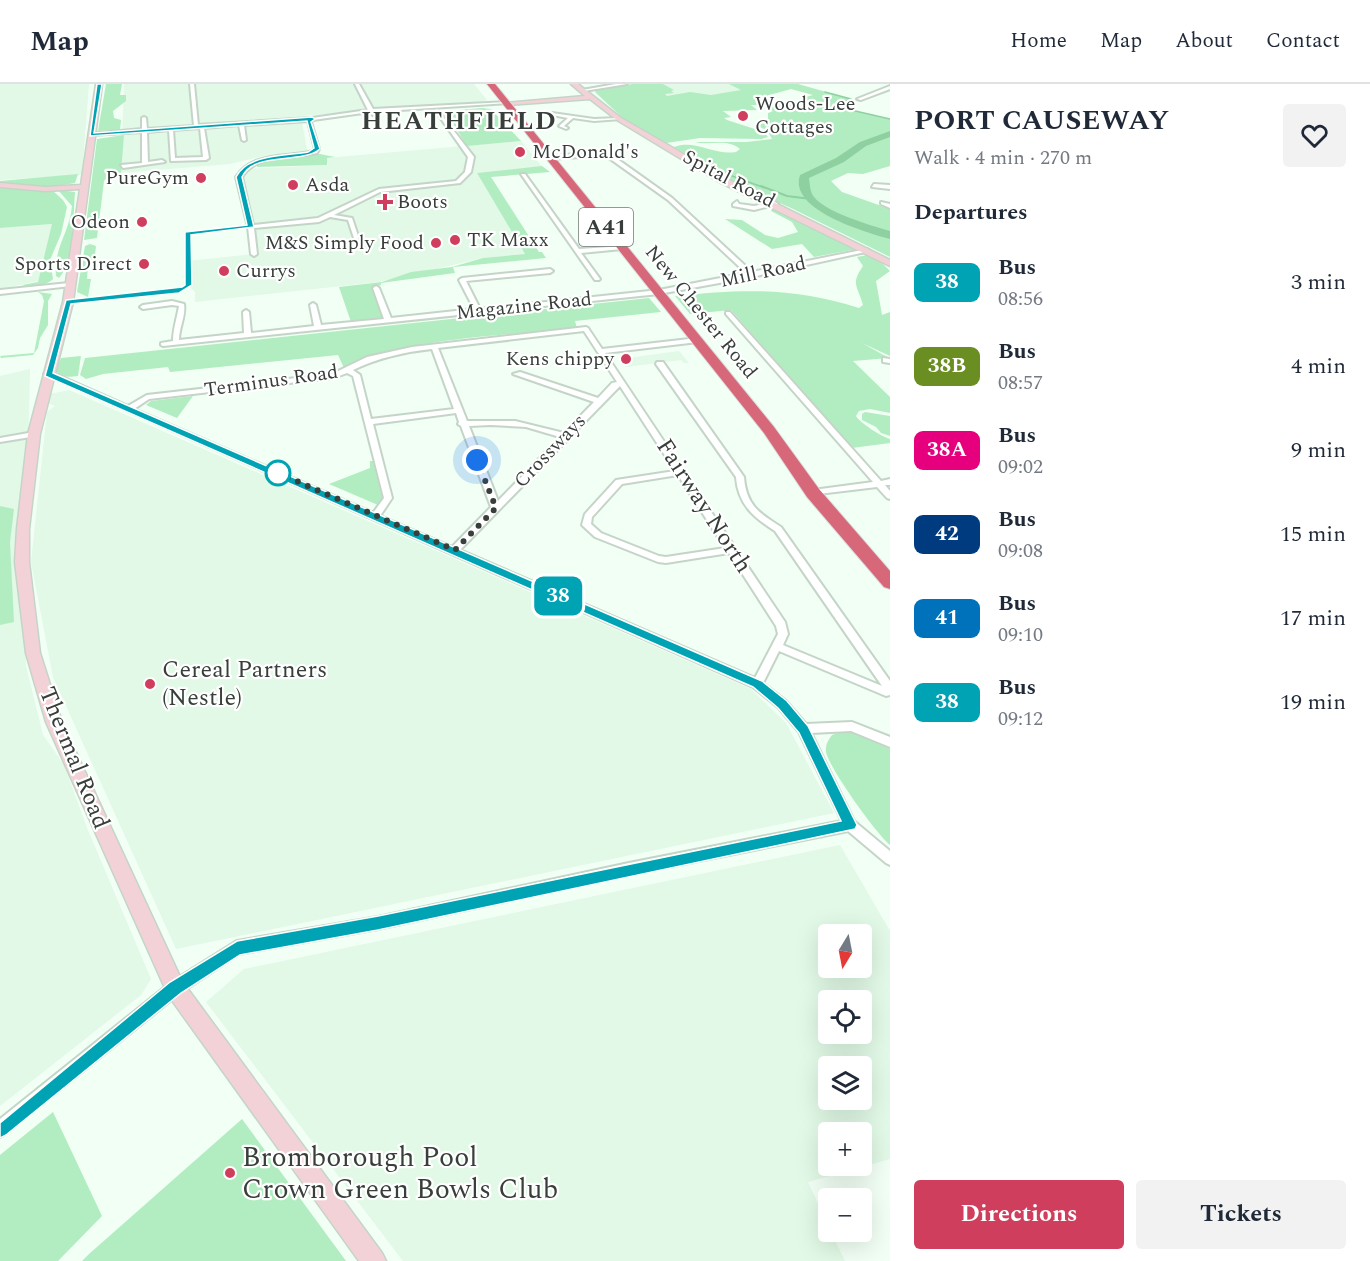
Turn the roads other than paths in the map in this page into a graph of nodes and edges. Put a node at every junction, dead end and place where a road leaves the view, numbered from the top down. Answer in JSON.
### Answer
{"nodes":[{"id":1,"x":99,"y":84,"type":"edge"},
{"id":2,"x":192,"y":84,"type":"edge"},
{"id":3,"x":357,"y":84,"type":"edge"},
{"id":4,"x":483,"y":84,"type":"edge"},
{"id":5,"x":490,"y":84,"type":"edge"},
{"id":6,"x":574,"y":84,"type":"edge"},
{"id":7,"x":625,"y":84,"type":"edge"},
{"id":8,"x":889,"y":85,"type":"edge"},
{"id":9,"x":584,"y":90,"type":"junction"},
{"id":10,"x":593,"y":97,"type":"junction"},
{"id":11,"x":859,"y":99,"type":"dead end"},
{"id":12,"x":507,"y":103,"type":"junction"},
{"id":13,"x":496,"y":104,"type":"junction"},
{"id":14,"x":406,"y":109,"type":"junction"},
{"id":15,"x":437,"y":110,"type":"junction"},
{"id":16,"x":372,"y":113,"type":"junction"},
{"id":17,"x":554,"y":114,"type":"dead end"},
{"id":18,"x":573,"y":116,"type":"junction"},
{"id":19,"x":144,"y":118,"type":"dead end"},
{"id":20,"x":619,"y":119,"type":"junction"},
{"id":21,"x":313,"y":120,"type":"junction"},
{"id":22,"x":241,"y":124,"type":"junction"},
{"id":23,"x":516,"y":126,"type":"junction"},
{"id":24,"x":199,"y":127,"type":"junction"},
{"id":25,"x":566,"y":128,"type":"dead end"},
{"id":26,"x":171,"y":129,"type":"junction"},
{"id":27,"x":145,"y":131,"type":"junction"},
{"id":28,"x":92,"y":134,"type":"junction"},
{"id":29,"x":244,"y":140,"type":"dead end"},
{"id":30,"x":549,"y":157,"type":"junction"},
{"id":31,"x":162,"y":162,"type":"dead end"},
{"id":32,"x":145,"y":164,"type":"junction"},
{"id":33,"x":123,"y":166,"type":"dead end"},
{"id":34,"x":523,"y":175,"type":"dead end"},
{"id":35,"x":0,"y":185,"type":"edge"},
{"id":36,"x":84,"y":186,"type":"junction"},
{"id":37,"x":878,"y":187,"type":"dead end"},
{"id":38,"x":890,"y":187,"type":"edge"},
{"id":39,"x":737,"y":202,"type":"dead end"},
{"id":40,"x":883,"y":203,"type":"dead end"},
{"id":41,"x":775,"y":204,"type":"junction"},
{"id":42,"x":890,"y":206,"type":"edge"},
{"id":43,"x":329,"y":215,"type":"junction"},
{"id":44,"x":251,"y":227,"type":"junction"},
{"id":45,"x":357,"y":238,"type":"dead end"},
{"id":46,"x":622,"y":247,"type":"junction"},
{"id":47,"x":578,"y":251,"type":"junction"},
{"id":48,"x":867,"y":251,"type":"junction"},
{"id":49,"x":254,"y":254,"type":"dead end"},
{"id":50,"x":890,"y":263,"type":"edge"},
{"id":51,"x":550,"y":271,"type":"dead end"},
{"id":52,"x":752,"y":275,"type":"junction"},
{"id":53,"x":597,"y":279,"type":"dead end"},
{"id":54,"x":69,"y":285,"type":"junction"},
{"id":55,"x":389,"y":289,"type":"dead end"},
{"id":56,"x":0,"y":292,"type":"edge"},
{"id":57,"x":661,"y":295,"type":"junction"},
{"id":58,"x":322,"y":304,"type":"dead end"},
{"id":59,"x":143,"y":308,"type":"dead end"},
{"id":60,"x":478,"y":311,"type":"junction"},
{"id":61,"x":237,"y":313,"type":"dead end"},
{"id":62,"x":728,"y":314,"type":"dead end"},
{"id":63,"x":388,"y":320,"type":"junction"},
{"id":64,"x":318,"y":328,"type":"junction"},
{"id":65,"x":589,"y":333,"type":"joint"},
{"id":66,"x":248,"y":336,"type":"junction"},
{"id":67,"x":698,"y":340,"type":"junction"},
{"id":68,"x":176,"y":343,"type":"junction"},
{"id":69,"x":163,"y":344,"type":"dead end"},
{"id":70,"x":434,"y":346,"type":"junction"},
{"id":71,"x":600,"y":351,"type":"junction"},
{"id":72,"x":660,"y":364,"type":"dead end"},
{"id":73,"x":348,"y":370,"type":"junction"},
{"id":74,"x":517,"y":374,"type":"dead end"},
{"id":75,"x":51,"y":375,"type":"junction"},
{"id":76,"x":623,"y":383,"type":"junction"},
{"id":77,"x":599,"y":401,"type":"junction"},
{"id":78,"x":130,"y":408,"type":"junction"},
{"id":79,"x":457,"y":411,"type":"junction"},
{"id":80,"x":368,"y":422,"type":"junction"},
{"id":81,"x":462,"y":424,"type":"junction"},
{"id":82,"x":34,"y":434,"type":"junction"},
{"id":83,"x":566,"y":436,"type":"junction"},
{"id":84,"x":0,"y":440,"type":"edge"},
{"id":85,"x":682,"y":472,"type":"junction"},
{"id":86,"x":890,"y":482,"type":"edge"},
{"id":87,"x":879,"y":484,"type":"junction"},
{"id":88,"x":818,"y":492,"type":"junction"},
{"id":89,"x":890,"y":496,"type":"edge"},
{"id":90,"x":496,"y":508,"type":"junction"},
{"id":91,"x":375,"y":516,"type":"junction"},
{"id":92,"x":455,"y":550,"type":"junction"},
{"id":93,"x":731,"y":550,"type":"junction"},
{"id":94,"x":890,"y":583,"type":"edge"},
{"id":95,"x":776,"y":646,"type":"junction"},
{"id":96,"x":757,"y":684,"type":"junction"},
{"id":97,"x":803,"y":729,"type":"junction"},
{"id":98,"x":890,"y":742,"type":"edge"},
{"id":99,"x":850,"y":825,"type":"junction"},
{"id":100,"x":890,"y":859,"type":"edge"},
{"id":101,"x":175,"y":988,"type":"junction"},
{"id":102,"x":0,"y":1129,"type":"edge"},
{"id":103,"x":374,"y":1261,"type":"edge"}],
"edges":[{"from":1,"to":28,"type":"street","name":"Thermal Road"},
{"from":2,"to":24,"type":"street"},
{"from":3,"to":16,"type":"street"},
{"from":4,"to":13,"type":"highway","name":"New Chester Road","number":"A41"},
{"from":5,"to":12,"type":"highway","name":"New Chester Road","number":"A41"},
{"from":5,"to":13,"type":"highway"},
{"from":6,"to":9,"type":"street","name":"Spital Road"},
{"from":7,"to":9,"type":"street"},
{"from":8,"to":11,"type":"street"},
{"from":9,"to":10,"type":"street","name":"Spital Road"},
{"from":10,"to":12,"type":"street"},
{"from":10,"to":20,"type":"street","name":"Spital Road"},
{"from":12,"to":13,"type":"street"},
{"from":12,"to":23,"type":"highway"},
{"from":12,"to":30,"type":"highway","name":"New Chester Road","number":"A41"},
{"from":13,"to":14,"type":"street"},
{"from":13,"to":15,"type":"street"},
{"from":13,"to":23,"type":"highway","name":"New Chester Road","number":"A41"},
{"from":14,"to":15,"type":"street"},
{"from":14,"to":16,"type":"street"},
{"from":15,"to":16,"type":"street"},
{"from":15,"to":43,"type":"street"},
{"from":16,"to":21,"type":"street"},
{"from":17,"to":18,"type":"street"},
{"from":18,"to":20,"type":"street"},
{"from":18,"to":25,"type":"street"},
{"from":19,"to":27,"type":"street"},
{"from":20,"to":41,"type":"street","name":"Spital Road"},
{"from":21,"to":22,"type":"street"},
{"from":21,"to":44,"type":"street"},
{"from":22,"to":24,"type":"street"},
{"from":22,"to":29,"type":"street"},
{"from":23,"to":30,"type":"highway","name":"New Chester Road","number":"A41"},
{"from":24,"to":26,"type":"street"},
{"from":24,"to":26,"type":"street"},
{"from":26,"to":27,"type":"street"},
{"from":27,"to":28,"type":"street"},
{"from":27,"to":32,"type":"street"},
{"from":28,"to":36,"type":"street","name":"Thermal Road"},
{"from":30,"to":46,"type":"highway","name":"New Chester Road","number":"A41"},
{"from":30,"to":52,"type":"street"},
{"from":31,"to":32,"type":"street"},
{"from":32,"to":33,"type":"street"},
{"from":34,"to":47,"type":"street"},
{"from":35,"to":36,"type":"street"},
{"from":36,"to":54,"type":"street","name":"Thermal Road"},
{"from":37,"to":38,"type":"street"},
{"from":39,"to":41,"type":"street"},
{"from":40,"to":42,"type":"street"},
{"from":41,"to":48,"type":"street","name":"Spital Road"},
{"from":43,"to":44,"type":"street"},
{"from":43,"to":45,"type":"street"},
{"from":44,"to":49,"type":"street"},
{"from":46,"to":47,"type":"street"},
{"from":46,"to":57,"type":"highway","name":"New Chester Road","number":"A41"},
{"from":47,"to":53,"type":"street"},
{"from":48,"to":50,"type":"street","name":"Spital Road"},
{"from":48,"to":52,"type":"street","name":"Mill Road"},
{"from":51,"to":60,"type":"street"},
{"from":52,"to":57,"type":"street","name":"Mill Road"},
{"from":54,"to":56,"type":"street"},
{"from":54,"to":75,"type":"street","name":"Thermal Road"},
{"from":55,"to":63,"type":"street"},
{"from":57,"to":60,"type":"street","name":"Magazine Road"},
{"from":57,"to":67,"type":"highway","name":"New Chester Road","number":"A41"},
{"from":58,"to":64,"type":"street"},
{"from":59,"to":68,"type":"street"},
{"from":60,"to":63,"type":"street","name":"Magazine Road"},
{"from":61,"to":66,"type":"street"},
{"from":62,"to":87,"type":"street"},
{"from":63,"to":64,"type":"street","name":"Magazine Road"},
{"from":64,"to":66,"type":"street","name":"Magazine Road"},
{"from":65,"to":70,"type":"street","name":"Terminus Road"},
{"from":65,"to":71,"type":"street","name":"Fairway North"},
{"from":66,"to":68,"type":"street","name":"Magazine Road"},
{"from":67,"to":71,"type":"street"},
{"from":67,"to":88,"type":"highway","name":"New Chester Road","number":"A41"},
{"from":68,"to":69,"type":"street","name":"Magazine Road"},
{"from":70,"to":73,"type":"street","name":"Terminus Road"},
{"from":70,"to":79,"type":"street"},
{"from":71,"to":76,"type":"street","name":"Fairway North"},
{"from":72,"to":95,"type":"street"},
{"from":73,"to":78,"type":"street","name":"Terminus Road"},
{"from":73,"to":80,"type":"street"},
{"from":74,"to":77,"type":"street"},
{"from":75,"to":78,"type":"street"},
{"from":75,"to":82,"type":"street","name":"Thermal Road"},
{"from":76,"to":77,"type":"street","name":"Crossways"},
{"from":76,"to":85,"type":"street","name":"Fairway North"},
{"from":77,"to":83,"type":"street","name":"Crossways"},
{"from":78,"to":91,"type":"street"},
{"from":79,"to":80,"type":"street"},
{"from":79,"to":81,"type":"street"},
{"from":80,"to":91,"type":"street"},
{"from":81,"to":83,"type":"street"},
{"from":81,"to":90,"type":"street"},
{"from":82,"to":84,"type":"street"},
{"from":82,"to":101,"type":"street","name":"Thermal Road"},
{"from":83,"to":90,"type":"street","name":"Crossways"},
{"from":85,"to":93,"type":"street","name":"Fairway North"},
{"from":85,"to":93,"type":"street"},
{"from":86,"to":87,"type":"street"},
{"from":87,"to":88,"type":"street"},
{"from":87,"to":89,"type":"street"},
{"from":88,"to":94,"type":"highway","name":"New Chester Road","number":"A41"},
{"from":90,"to":92,"type":"street","name":"Crossways"},
{"from":91,"to":92,"type":"street"},
{"from":92,"to":96,"type":"street"},
{"from":93,"to":95,"type":"street","name":"Fairway North"},
{"from":95,"to":96,"type":"street","name":"Fairway North"},
{"from":96,"to":97,"type":"street"},
{"from":97,"to":98,"type":"street"},
{"from":97,"to":99,"type":"street"},
{"from":99,"to":100,"type":"street"},
{"from":99,"to":101,"type":"street"},
{"from":101,"to":102,"type":"street"},
{"from":101,"to":103,"type":"street","name":"Thermal Road"}]}
